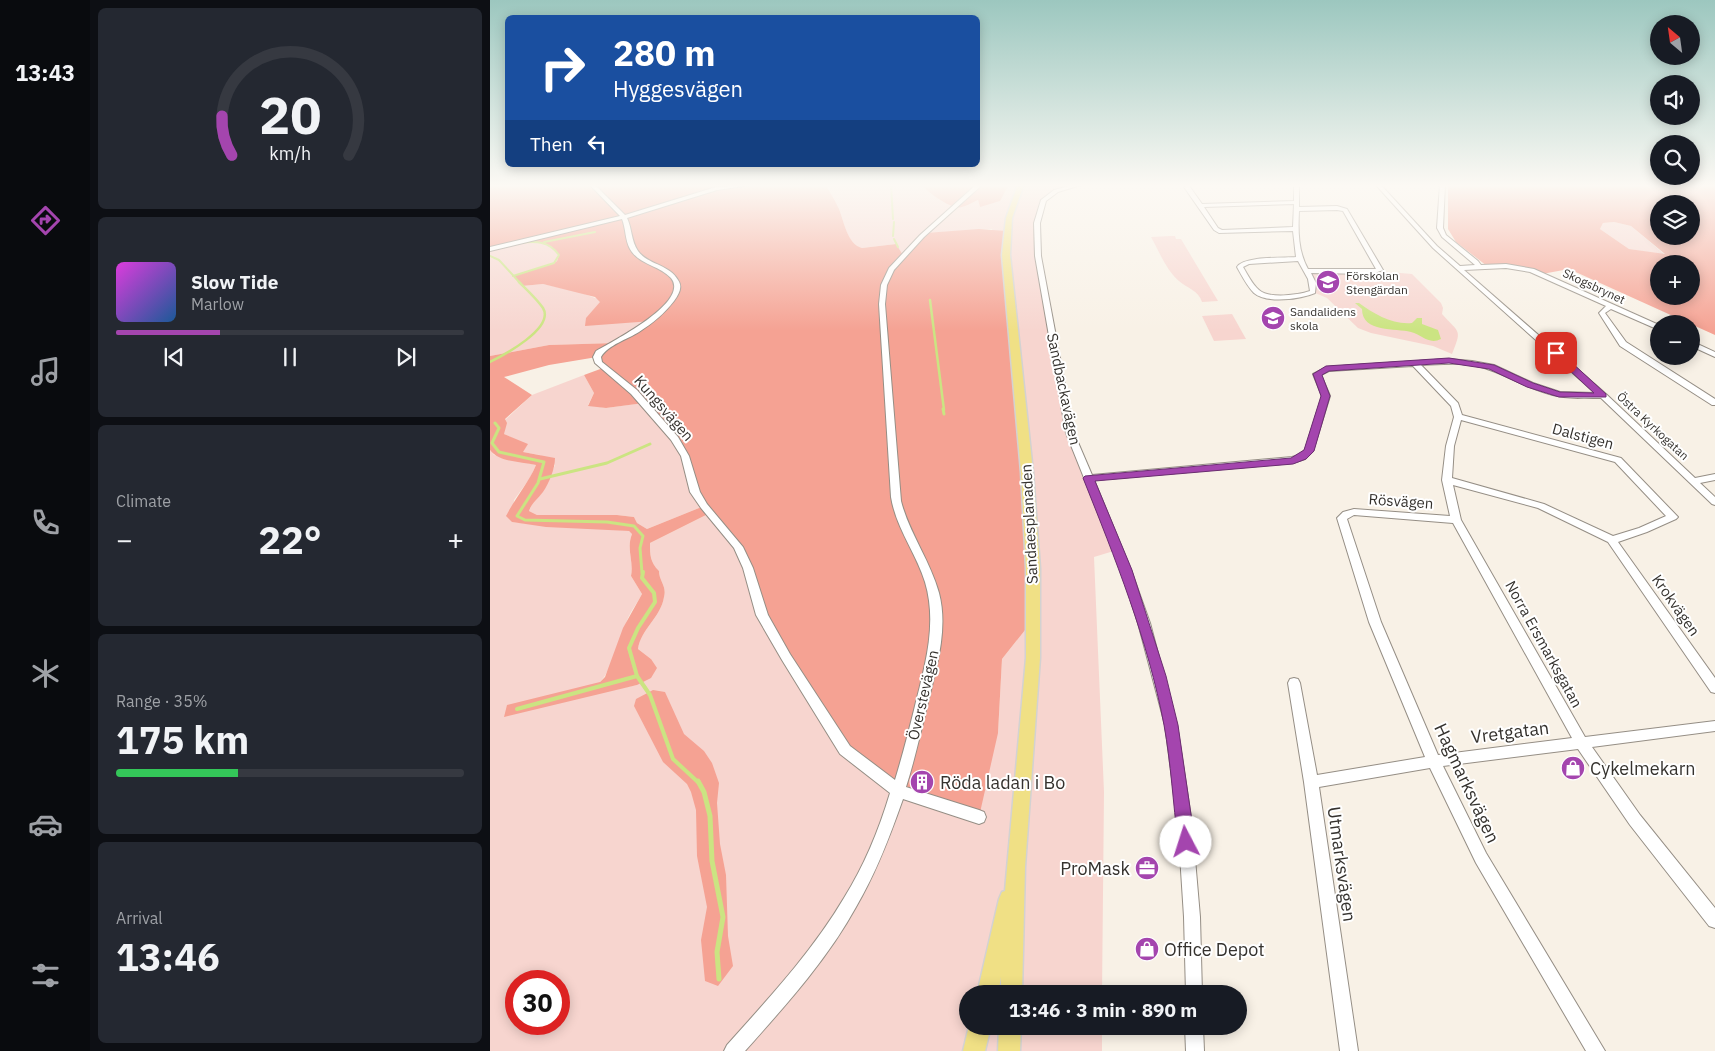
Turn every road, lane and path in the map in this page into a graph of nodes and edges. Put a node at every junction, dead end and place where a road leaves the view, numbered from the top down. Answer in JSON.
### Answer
{"nodes":[{"id":1,"x":557,"y":233,"type":"edge"},
{"id":2,"x":628,"y":233,"type":"edge"},
{"id":3,"x":926,"y":233,"type":"edge"},
{"id":4,"x":1006,"y":233,"type":"edge"},
{"id":5,"x":1036,"y":233,"type":"edge"},
{"id":6,"x":1296,"y":233,"type":"edge"},
{"id":7,"x":1358,"y":233,"type":"edge"},
{"id":8,"x":1420,"y":233,"type":"edge"},
{"id":9,"x":1443,"y":233,"type":"edge"},
{"id":10,"x":490,"y":249,"type":"edge"},
{"id":11,"x":1300,"y":259,"type":"junction"},
{"id":12,"x":1478,"y":266,"type":"junction"},
{"id":13,"x":1459,"y":268,"type":"junction"},
{"id":14,"x":1307,"y":271,"type":"junction"},
{"id":15,"x":1612,"y":306,"type":"junction"},
{"id":16,"x":1650,"y":324,"type":"edge"},
{"id":17,"x":1700,"y":348,"type":"edge"},
{"id":18,"x":1715,"y":355,"type":"edge"},
{"id":19,"x":1415,"y":362,"type":"junction"},
{"id":20,"x":1603,"y":396,"type":"junction"},
{"id":21,"x":1715,"y":403,"type":"edge"},
{"id":22,"x":1458,"y":417,"type":"junction"},
{"id":23,"x":1715,"y":477,"type":"edge"},
{"id":24,"x":1088,"y":478,"type":"junction"},
{"id":25,"x":1447,"y":480,"type":"junction"},
{"id":26,"x":1694,"y":481,"type":"junction"},
{"id":27,"x":1715,"y":502,"type":"edge"},
{"id":28,"x":1345,"y":515,"type":"joint"},
{"id":29,"x":1456,"y":520,"type":"junction"},
{"id":30,"x":1612,"y":540,"type":"junction"},
{"id":31,"x":1294,"y":683,"type":"dead end"},
{"id":32,"x":1715,"y":688,"type":"edge"},
{"id":33,"x":1715,"y":726,"type":"edge"},
{"id":34,"x":1581,"y":742,"type":"junction"},
{"id":35,"x":1434,"y":761,"type":"junction"},
{"id":36,"x":1312,"y":782,"type":"junction"},
{"id":37,"x":898,"y":791,"type":"junction"},
{"id":38,"x":980,"y":817,"type":"dead end"},
{"id":39,"x":1016,"y":867,"type":"junction"},
{"id":40,"x":1715,"y":920,"type":"edge"},
{"id":41,"x":989,"y":985,"type":"edge"},
{"id":42,"x":1011,"y":985,"type":"edge"},
{"id":43,"x":1194,"y":985,"type":"edge"},
{"id":44,"x":978,"y":1035,"type":"edge"},
{"id":45,"x":1010,"y":1035,"type":"edge"},
{"id":46,"x":1194,"y":1035,"type":"edge"},
{"id":47,"x":734,"y":1051,"type":"edge"},
{"id":48,"x":974,"y":1051,"type":"edge"},
{"id":49,"x":1009,"y":1051,"type":"edge"},
{"id":50,"x":1194,"y":1051,"type":"edge"},
{"id":51,"x":1349,"y":1051,"type":"edge"},
{"id":52,"x":1596,"y":1051,"type":"edge"}],
"edges":[{"from":1,"to":10,"type":"street"},
{"from":2,"to":37,"type":"street","name":"Kungsvägen"},
{"from":3,"to":37,"type":"street","name":"Överstevägen"},
{"from":4,"to":39,"type":"main road","name":"Sandaesplanaden"},
{"from":5,"to":24,"type":"street","name":"Sandbackavägen"},
{"from":6,"to":11,"type":"street"},
{"from":7,"to":14,"type":"street"},
{"from":8,"to":13,"type":"street","name":"Östra Kyrkogatan"},
{"from":9,"to":12,"type":"street"},
{"from":11,"to":14,"type":"street"},
{"from":11,"to":14,"type":"street"},
{"from":12,"to":13,"type":"street","name":"Skogsbrynet"},
{"from":12,"to":15,"type":"street","name":"Skogsbrynet"},
{"from":13,"to":20,"type":"street","name":"Östra Kyrkogatan"},
{"from":15,"to":16,"type":"street","name":"Skogsbrynet"},
{"from":15,"to":21,"type":"street"},
{"from":17,"to":18,"type":"street"},
{"from":19,"to":20,"type":"street"},
{"from":19,"to":22,"type":"street"},
{"from":19,"to":24,"type":"street"},
{"from":20,"to":26,"type":"street","name":"Östra Kyrkogatan"},
{"from":22,"to":25,"type":"street","name":"Norra Ersmarksgatan"},
{"from":22,"to":30,"type":"street","name":"Dalstigen"},
{"from":23,"to":26,"type":"street"},
{"from":24,"to":43,"type":"street","name":"Sandbackavägen"},
{"from":25,"to":29,"type":"street","name":"Norra Ersmarksgatan"},
{"from":25,"to":30,"type":"street"},
{"from":26,"to":27,"type":"street","name":"Östra Kyrkogatan"},
{"from":28,"to":29,"type":"street","name":"Rösvägen"},
{"from":28,"to":35,"type":"street","name":"Hagmarksvägen"},
{"from":29,"to":34,"type":"street","name":"Norra Ersmarksgatan"},
{"from":30,"to":32,"type":"street","name":"Krokvägen"},
{"from":31,"to":36,"type":"street","name":"Utmarksvägen"},
{"from":33,"to":34,"type":"street","name":"Vretgatan"},
{"from":34,"to":35,"type":"street","name":"Vretgatan"},
{"from":34,"to":40,"type":"street","name":"Norra Ersmarksgatan"},
{"from":35,"to":36,"type":"street","name":"Vretgatan"},
{"from":35,"to":52,"type":"street","name":"Hagmarksvägen"},
{"from":36,"to":51,"type":"street","name":"Utmarksvägen"},
{"from":37,"to":38,"type":"street"},
{"from":37,"to":47,"type":"street","name":"Överstevägen"},
{"from":39,"to":41,"type":"main road","name":"Sandaesplanaden"},
{"from":39,"to":42,"type":"main road","name":"Sandaesplanaden"},
{"from":44,"to":48,"type":"main road"},
{"from":45,"to":49,"type":"main road"},
{"from":46,"to":50,"type":"street"}]}
